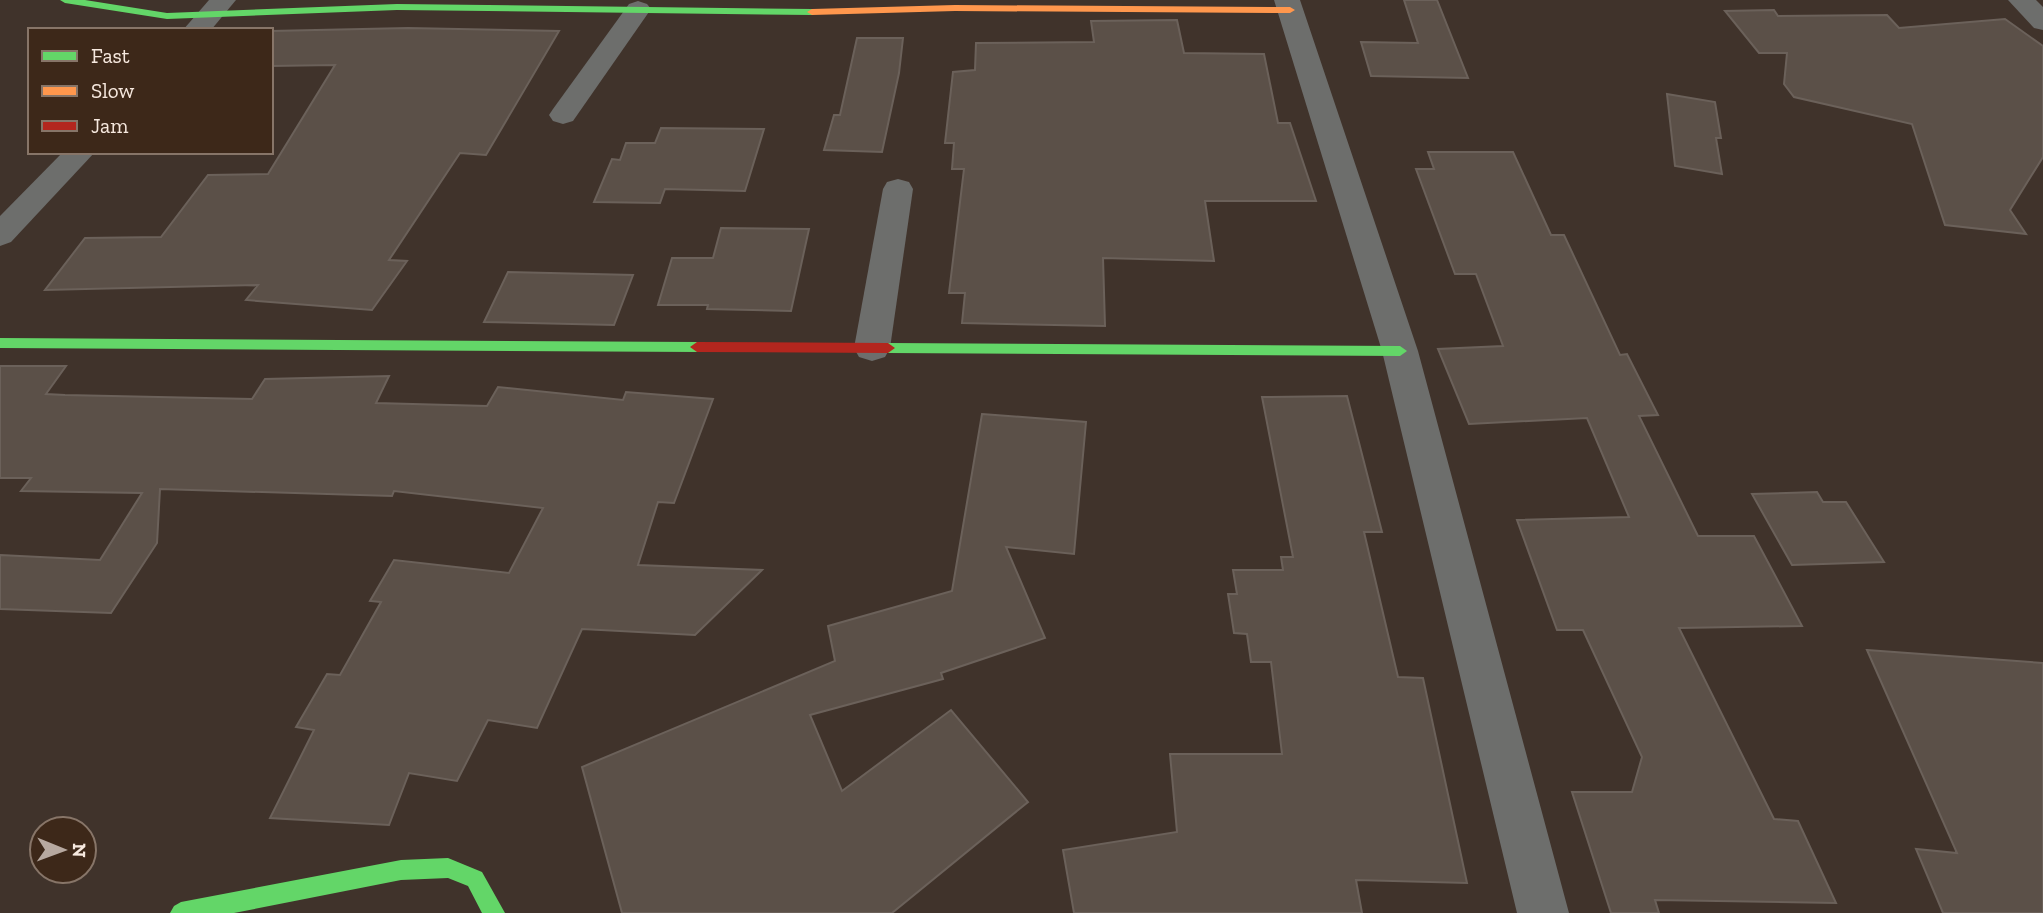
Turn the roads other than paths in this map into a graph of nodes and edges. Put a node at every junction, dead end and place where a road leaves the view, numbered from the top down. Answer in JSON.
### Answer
{"nodes":[{"id":1,"x":65,"y":0,"type":"edge"},
{"id":2,"x":2021,"y":0,"type":"edge"},
{"id":3,"x":533,"y":4,"type":"edge"},
{"id":4,"x":955,"y":4,"type":"edge"},
{"id":5,"x":1289,"y":5,"type":"edge"},
{"id":6,"x":638,"y":9,"type":"junction"},
{"id":7,"x":210,"y":14,"type":"edge"},
{"id":8,"x":2043,"y":22,"type":"edge"},
{"id":9,"x":563,"y":116,"type":"dead end"},
{"id":10,"x":78,"y":154,"type":"edge"},
{"id":11,"x":898,"y":190,"type":"dead end"},
{"id":12,"x":0,"y":235,"type":"edge"},
{"id":13,"x":0,"y":344,"type":"edge"},
{"id":14,"x":872,"y":348,"type":"junction"},
{"id":15,"x":1400,"y":351,"type":"junction"},
{"id":16,"x":181,"y":913,"type":"edge"},
{"id":17,"x":495,"y":913,"type":"edge"},
{"id":18,"x":1543,"y":913,"type":"edge"}],
"edges":[{"from":1,"to":7,"type":"street"},
{"from":2,"to":8,"type":"street"},
{"from":3,"to":6,"type":"street"},
{"from":3,"to":7,"type":"street"},
{"from":4,"to":5,"type":"street"},
{"from":4,"to":6,"type":"street"},
{"from":5,"to":15,"type":"street"},
{"from":6,"to":9,"type":"street"},
{"from":10,"to":12,"type":"street"},
{"from":11,"to":14,"type":"street"},
{"from":13,"to":14,"type":"street"},
{"from":14,"to":15,"type":"street"},
{"from":15,"to":18,"type":"street"},
{"from":16,"to":17,"type":"street"}]}
